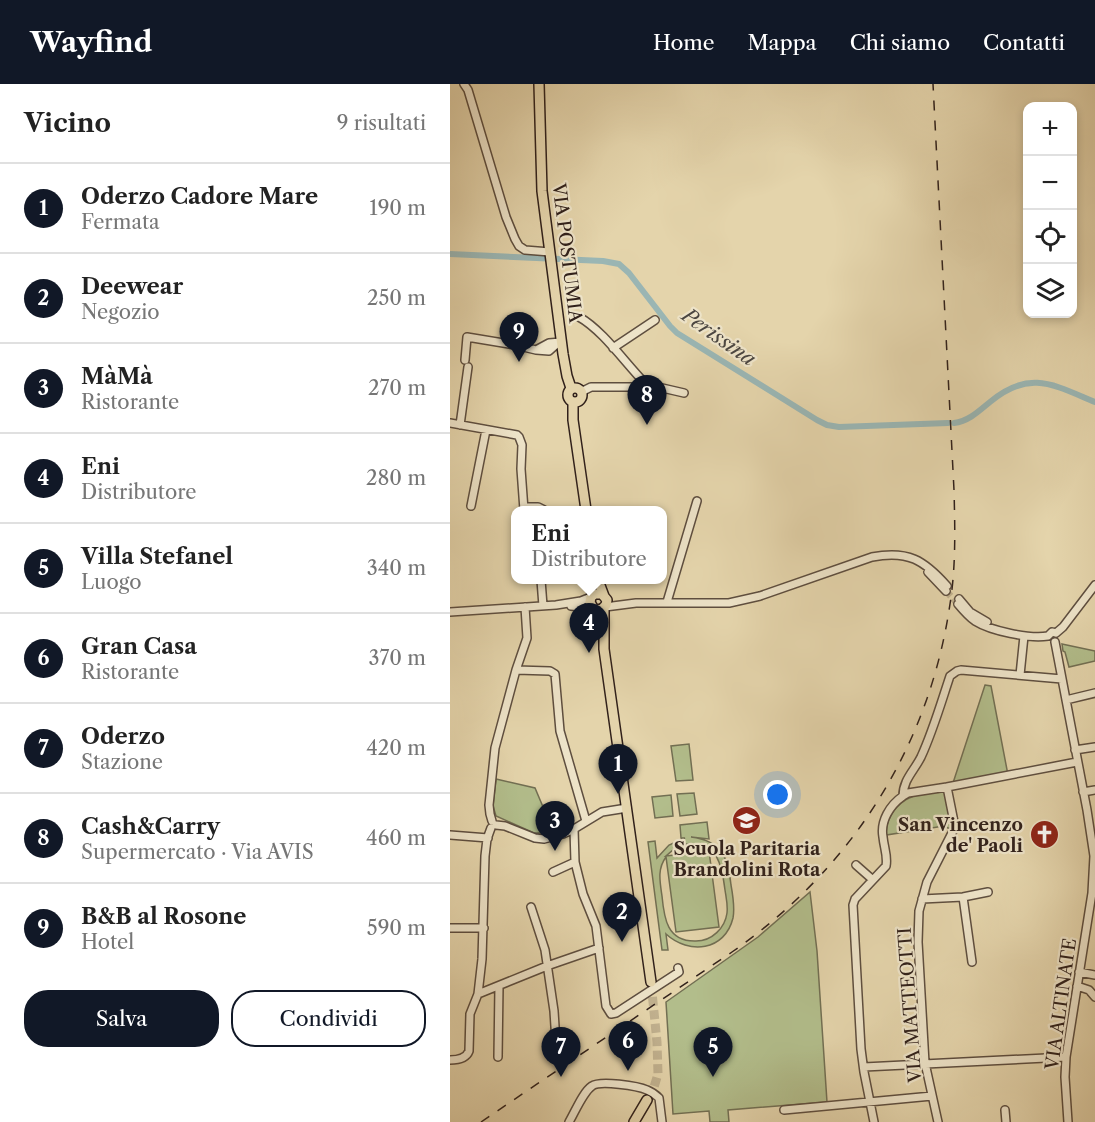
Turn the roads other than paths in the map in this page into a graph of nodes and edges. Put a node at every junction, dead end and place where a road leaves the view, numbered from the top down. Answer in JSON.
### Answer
{"nodes":[{"id":1,"x":464,"y":84,"type":"edge"},
{"id":2,"x":539,"y":84,"type":"edge"},
{"id":3,"x":550,"y":252,"type":"junction"},
{"id":4,"x":579,"y":318,"type":"dead end"},
{"id":5,"x":655,"y":320,"type":"dead end"},
{"id":6,"x":560,"y":343,"type":"junction"},
{"id":7,"x":613,"y":348,"type":"junction"},
{"id":8,"x":642,"y":387,"type":"junction"},
{"id":9,"x":576,"y":390,"type":"junction"},
{"id":10,"x":684,"y":393,"type":"dead end"},
{"id":11,"x":450,"y":423,"type":"edge"},
{"id":12,"x":460,"y":424,"type":"junction"},
{"id":13,"x":486,"y":430,"type":"junction"},
{"id":14,"x":697,"y":501,"type":"dead end"},
{"id":15,"x":524,"y":506,"type":"edge"},
{"id":16,"x":585,"y":506,"type":"edge"},
{"id":17,"x":471,"y":507,"type":"dead end"},
{"id":18,"x":541,"y":584,"type":"edge"},
{"id":19,"x":594,"y":584,"type":"edge"},
{"id":20,"x":598,"y":584,"type":"edge"},
{"id":21,"x":1095,"y":585,"type":"edge"},
{"id":22,"x":947,"y":588,"type":"tunnel mouth"},
{"id":23,"x":598,"y":602,"type":"junction"},
{"id":24,"x":667,"y":602,"type":"junction"},
{"id":25,"x":958,"y":602,"type":"tunnel mouth"},
{"id":26,"x":543,"y":606,"type":"junction"},
{"id":27,"x":525,"y":607,"type":"junction"},
{"id":28,"x":450,"y":612,"type":"edge"},
{"id":29,"x":1056,"y":633,"type":"junction"},
{"id":30,"x":1021,"y":635,"type":"junction"},
{"id":31,"x":1048,"y":636,"type":"junction"},
{"id":32,"x":1055,"y":642,"type":"junction"},
{"id":33,"x":516,"y":670,"type":"junction"},
{"id":34,"x":1020,"y":675,"type":"junction"},
{"id":35,"x":1062,"y":679,"type":"junction"},
{"id":36,"x":1095,"y":693,"type":"edge"},
{"id":37,"x":1066,"y":700,"type":"junction"},
{"id":38,"x":1095,"y":747,"type":"edge"},
{"id":39,"x":1075,"y":750,"type":"junction"},
{"id":40,"x":1077,"y":762,"type":"junction"},
{"id":41,"x":947,"y":787,"type":"junction"},
{"id":42,"x":1095,"y":790,"type":"edge"},
{"id":43,"x":1083,"y":792,"type":"junction"},
{"id":44,"x":903,"y":796,"type":"junction"},
{"id":45,"x":627,"y":808,"type":"junction"},
{"id":46,"x":586,"y":821,"type":"junction"},
{"id":47,"x":493,"y":825,"type":"junction"},
{"id":48,"x":574,"y":829,"type":"junction"},
{"id":49,"x":450,"y":835,"type":"edge"},
{"id":50,"x":488,"y":838,"type":"junction"},
{"id":51,"x":575,"y":862,"type":"junction"},
{"id":52,"x":856,"y":865,"type":"dead end"},
{"id":53,"x":553,"y":872,"type":"dead end"},
{"id":54,"x":873,"y":880,"type":"junction"},
{"id":55,"x":988,"y":892,"type":"dead end"},
{"id":56,"x":963,"y":897,"type":"junction"},
{"id":57,"x":922,"y":899,"type":"junction"},
{"id":58,"x":531,"y":907,"type":"dead end"},
{"id":59,"x":450,"y":928,"type":"edge"},
{"id":60,"x":484,"y":928,"type":"junction"},
{"id":61,"x":598,"y":948,"type":"junction"},
{"id":62,"x":972,"y":962,"type":"dead end"},
{"id":63,"x":547,"y":966,"type":"junction"},
{"id":64,"x":678,"y":968,"type":"dead end"},
{"id":65,"x":1079,"y":972,"type":"junction"},
{"id":66,"x":1095,"y":975,"type":"edge"},
{"id":67,"x":651,"y":982,"type":"tunnel mouth"},
{"id":68,"x":500,"y":986,"type":"junction"},
{"id":69,"x":1077,"y":986,"type":"junction"},
{"id":70,"x":478,"y":994,"type":"junction"},
{"id":71,"x":1095,"y":997,"type":"edge"},
{"id":72,"x":558,"y":1046,"type":"dead end"},
{"id":73,"x":498,"y":1057,"type":"dead end"},
{"id":74,"x":1066,"y":1057,"type":"junction"},
{"id":75,"x":450,"y":1060,"type":"edge"},
{"id":76,"x":925,"y":1063,"type":"junction"},
{"id":77,"x":864,"y":1067,"type":"junction"},
{"id":78,"x":648,"y":1095,"type":"junction"},
{"id":79,"x":932,"y":1096,"type":"junction"},
{"id":80,"x":870,"y":1102,"type":"junction"},
{"id":81,"x":784,"y":1110,"type":"dead end"},
{"id":82,"x":1005,"y":1110,"type":"dead end"},
{"id":83,"x":569,"y":1122,"type":"edge"},
{"id":84,"x":634,"y":1122,"type":"edge"},
{"id":85,"x":662,"y":1122,"type":"edge"},
{"id":86,"x":874,"y":1122,"type":"edge"},
{"id":87,"x":938,"y":1122,"type":"edge"},
{"id":88,"x":1006,"y":1122,"type":"edge"},
{"id":89,"x":1068,"y":1122,"type":"edge"}],
"edges":[{"from":1,"to":3,"type":"street"},
{"from":2,"to":3,"type":"main road","name":"VIA POSTUMIA"},
{"from":3,"to":6,"type":"main road","name":"VIA POSTUMIA"},
{"from":4,"to":7,"type":"street"},
{"from":5,"to":7,"type":"street"},
{"from":6,"to":9,"type":"main road","name":"VIA POSTUMIA"},
{"from":6,"to":12,"type":"street"},
{"from":7,"to":8,"type":"street"},
{"from":8,"to":9,"type":"street"},
{"from":8,"to":10,"type":"street"},
{"from":9,"to":16,"type":"main road","name":"VIA POSTUMIA"},
{"from":11,"to":12,"type":"street"},
{"from":12,"to":13,"type":"street"},
{"from":13,"to":15,"type":"street"},
{"from":13,"to":17,"type":"street"},
{"from":14,"to":24,"type":"street"},
{"from":18,"to":26,"type":"street"},
{"from":19,"to":23,"type":"main road"},
{"from":20,"to":23,"type":"main road"},
{"from":21,"to":29,"type":"street"},
{"from":22,"to":24,"type":"street"},
{"from":23,"to":24,"type":"street"},
{"from":23,"to":26,"type":"street"},
{"from":23,"to":45,"type":"main road"},
{"from":25,"to":30,"type":"street"},
{"from":26,"to":27,"type":"street"},
{"from":27,"to":28,"type":"street"},
{"from":27,"to":33,"type":"street"},
{"from":29,"to":31,"type":"street"},
{"from":29,"to":32,"type":"street"},
{"from":30,"to":31,"type":"street"},
{"from":30,"to":34,"type":"street"},
{"from":31,"to":32,"type":"street"},
{"from":32,"to":35,"type":"street","name":"VIA ALTINATE"},
{"from":33,"to":46,"type":"street"},
{"from":33,"to":47,"type":"street"},
{"from":34,"to":35,"type":"street"},
{"from":34,"to":44,"type":"street"},
{"from":35,"to":37,"type":"street","name":"VIA ALTINATE"},
{"from":36,"to":37,"type":"street"},
{"from":37,"to":39,"type":"street","name":"VIA ALTINATE"},
{"from":38,"to":39,"type":"street"},
{"from":39,"to":40,"type":"street","name":"VIA ALTINATE"},
{"from":40,"to":41,"type":"street"},
{"from":40,"to":43,"type":"street","name":"VIA ALTINATE"},
{"from":41,"to":44,"type":"street"},
{"from":41,"to":57,"type":"street","name":"VIA MATTEOTTI"},
{"from":42,"to":43,"type":"street"},
{"from":43,"to":65,"type":"street","name":"VIA ALTINATE"},
{"from":44,"to":54,"type":"street"},
{"from":45,"to":46,"type":"street"},
{"from":45,"to":67,"type":"main road"},
{"from":46,"to":48,"type":"street"},
{"from":47,"to":48,"type":"street"},
{"from":47,"to":50,"type":"street"},
{"from":48,"to":51,"type":"street"},
{"from":49,"to":50,"type":"street"},
{"from":50,"to":60,"type":"street"},
{"from":51,"to":53,"type":"street"},
{"from":51,"to":61,"type":"street"},
{"from":52,"to":54,"type":"street"},
{"from":54,"to":77,"type":"street"},
{"from":55,"to":56,"type":"street"},
{"from":56,"to":57,"type":"street"},
{"from":56,"to":62,"type":"street"},
{"from":57,"to":76,"type":"street","name":"VIA MATTEOTTI"},
{"from":58,"to":63,"type":"street"},
{"from":59,"to":60,"type":"street"},
{"from":60,"to":70,"type":"street"},
{"from":61,"to":63,"type":"street"},
{"from":61,"to":64,"type":"street"},
{"from":63,"to":68,"type":"street"},
{"from":63,"to":72,"type":"street"},
{"from":65,"to":66,"type":"street"},
{"from":65,"to":69,"type":"street","name":"VIA ALTINATE"},
{"from":68,"to":70,"type":"street"},
{"from":68,"to":73,"type":"street"},
{"from":69,"to":71,"type":"street"},
{"from":69,"to":74,"type":"street","name":"VIA ALTINATE"},
{"from":70,"to":75,"type":"street"},
{"from":74,"to":76,"type":"street"},
{"from":74,"to":89,"type":"street","name":"VIA ALTINATE"},
{"from":76,"to":77,"type":"street"},
{"from":76,"to":79,"type":"street","name":"VIA MATTEOTTI"},
{"from":77,"to":80,"type":"street"},
{"from":78,"to":83,"type":"street"},
{"from":78,"to":84,"type":"main road"},
{"from":78,"to":85,"type":"street"},
{"from":79,"to":80,"type":"street"},
{"from":79,"to":87,"type":"street","name":"VIA MATTEOTTI"},
{"from":80,"to":81,"type":"street"},
{"from":80,"to":86,"type":"street"},
{"from":82,"to":88,"type":"street"}]}
